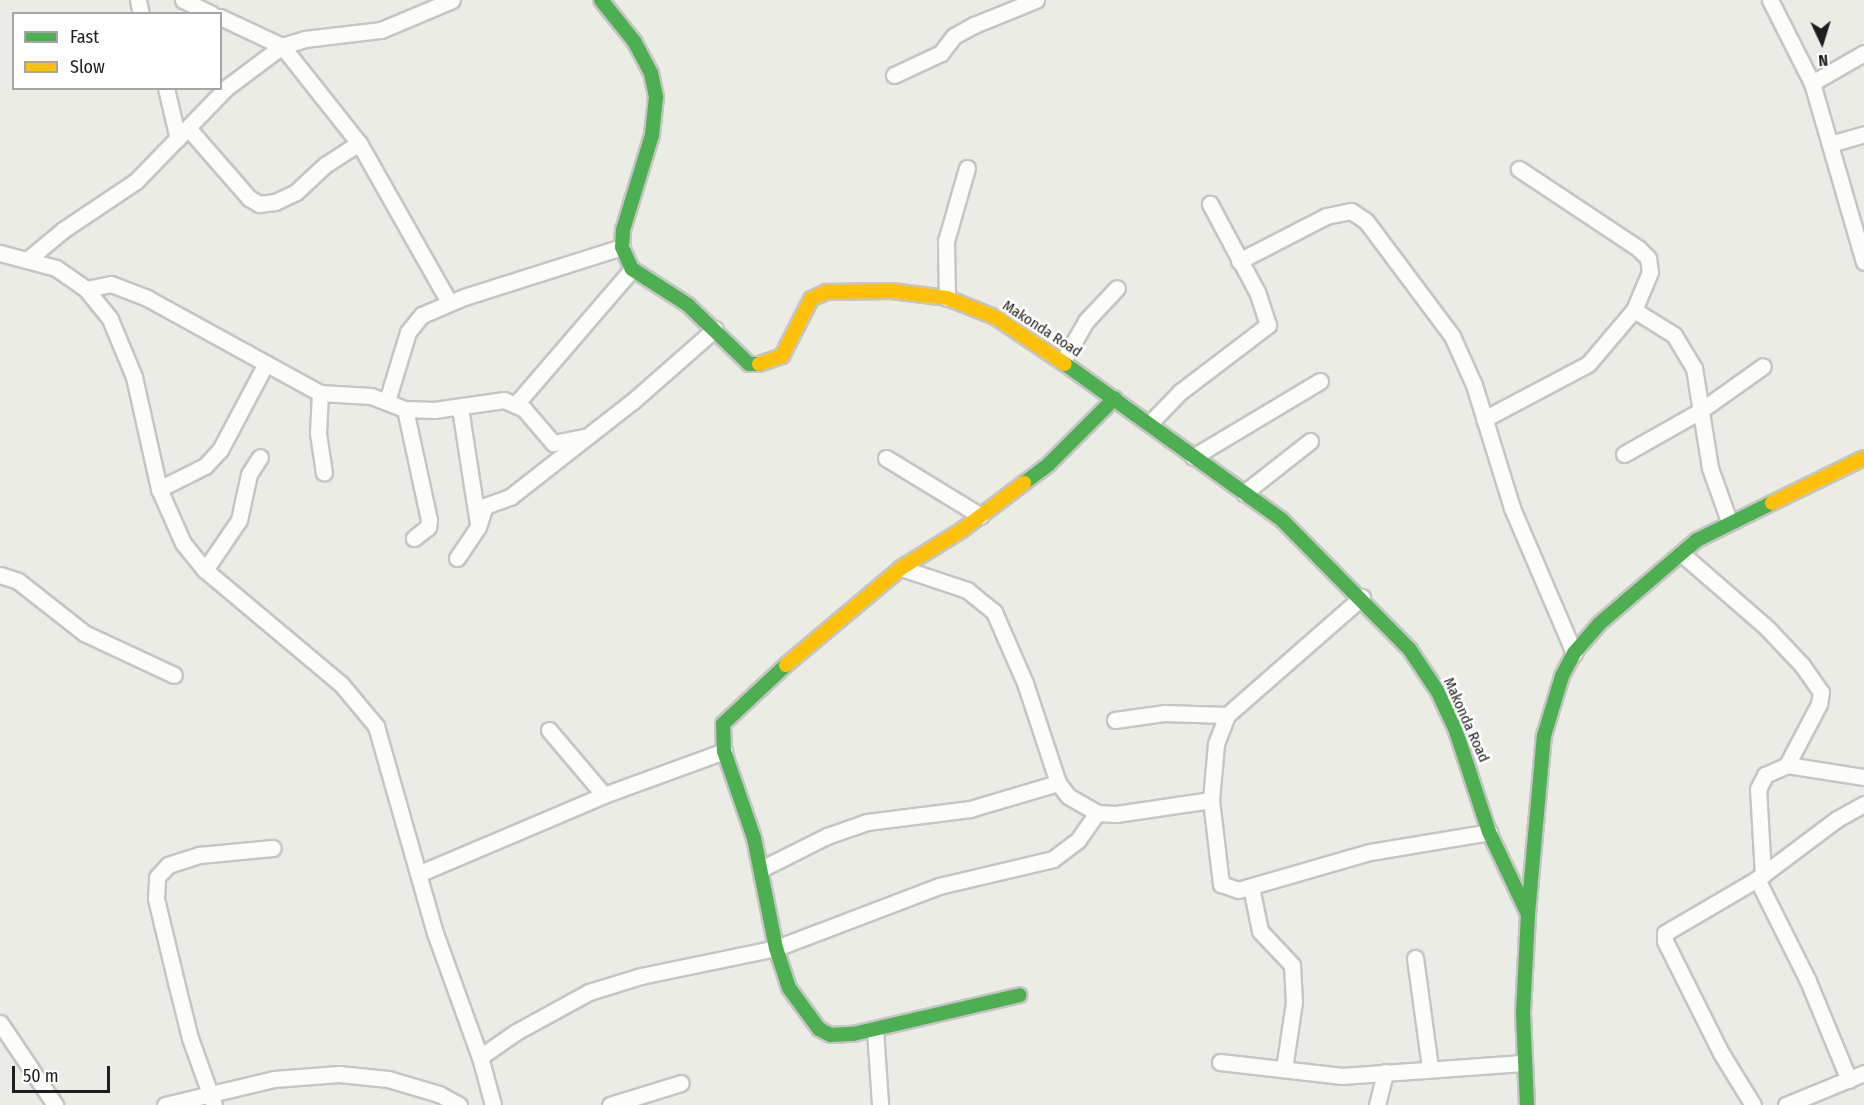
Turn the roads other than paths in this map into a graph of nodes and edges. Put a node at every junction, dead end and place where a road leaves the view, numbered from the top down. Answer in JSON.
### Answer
{"nodes":[{"id":1,"x":183,"y":0,"type":"edge"},
{"id":2,"x":452,"y":0,"type":"edge"},
{"id":3,"x":602,"y":0,"type":"edge"},
{"id":4,"x":1036,"y":0,"type":"edge"},
{"id":5,"x":1770,"y":0,"type":"edge"},
{"id":6,"x":208,"y":12,"type":"edge"},
{"id":7,"x":222,"y":18,"type":"edge"},
{"id":8,"x":282,"y":46,"type":"junction"},
{"id":9,"x":1864,"y":53,"type":"edge"},
{"id":10,"x":894,"y":75,"type":"dead end"},
{"id":11,"x":1812,"y":83,"type":"junction"},
{"id":12,"x":167,"y":90,"type":"edge"},
{"id":13,"x":183,"y":134,"type":"junction"},
{"id":14,"x":1864,"y":134,"type":"edge"},
{"id":15,"x":360,"y":144,"type":"junction"},
{"id":16,"x":1830,"y":144,"type":"junction"},
{"id":17,"x":967,"y":168,"type":"dead end"},
{"id":18,"x":1519,"y":170,"type":"dead end"},
{"id":19,"x":1210,"y":204,"type":"dead end"},
{"id":20,"x":622,"y":247,"type":"junction"},
{"id":21,"x":0,"y":253,"type":"edge"},
{"id":22,"x":27,"y":260,"type":"junction"},
{"id":23,"x":1239,"y":261,"type":"junction"},
{"id":24,"x":1864,"y":262,"type":"edge"},
{"id":25,"x":632,"y":269,"type":"junction"},
{"id":26,"x":1117,"y":288,"type":"dead end"},
{"id":27,"x":86,"y":289,"type":"junction"},
{"id":28,"x":947,"y":298,"type":"junction"},
{"id":29,"x":449,"y":302,"type":"junction"},
{"id":30,"x":1634,"y":310,"type":"junction"},
{"id":31,"x":715,"y":329,"type":"junction"},
{"id":32,"x":1063,"y":361,"type":"junction"},
{"id":33,"x":266,"y":363,"type":"junction"},
{"id":34,"x":1763,"y":366,"type":"dead end"},
{"id":35,"x":1320,"y":381,"type":"dead end"},
{"id":36,"x":320,"y":393,"type":"junction"},
{"id":37,"x":1114,"y":398,"type":"junction"},
{"id":38,"x":387,"y":401,"type":"junction"},
{"id":39,"x":516,"y":404,"type":"junction"},
{"id":40,"x":460,"y":408,"type":"junction"},
{"id":41,"x":405,"y":409,"type":"junction"},
{"id":42,"x":1700,"y":411,"type":"junction"},
{"id":43,"x":1484,"y":419,"type":"junction"},
{"id":44,"x":1150,"y":423,"type":"junction"},
{"id":45,"x":583,"y":437,"type":"junction"},
{"id":46,"x":1310,"y":441,"type":"dead end"},
{"id":47,"x":1624,"y":454,"type":"dead end"},
{"id":48,"x":260,"y":457,"type":"dead end"},
{"id":49,"x":886,"y":458,"type":"dead end"},
{"id":50,"x":1193,"y":458,"type":"junction"},
{"id":51,"x":1864,"y":458,"type":"edge"},
{"id":52,"x":324,"y":473,"type":"dead end"},
{"id":53,"x":159,"y":489,"type":"junction"},
{"id":54,"x":1244,"y":493,"type":"junction"},
{"id":55,"x":981,"y":516,"type":"junction"},
{"id":56,"x":1729,"y":521,"type":"junction"},
{"id":57,"x":478,"y":527,"type":"junction"},
{"id":58,"x":414,"y":538,"type":"dead end"},
{"id":59,"x":1682,"y":554,"type":"junction"},
{"id":60,"x":457,"y":558,"type":"dead end"},
{"id":61,"x":902,"y":568,"type":"junction"},
{"id":62,"x":205,"y":570,"type":"junction"},
{"id":63,"x":0,"y":575,"type":"edge"},
{"id":64,"x":1362,"y":597,"type":"junction"},
{"id":65,"x":1574,"y":653,"type":"junction"},
{"id":66,"x":174,"y":675,"type":"dead end"},
{"id":67,"x":1227,"y":715,"type":"junction"},
{"id":68,"x":1115,"y":720,"type":"dead end"},
{"id":69,"x":549,"y":730,"type":"dead end"},
{"id":70,"x":724,"y":751,"type":"junction"},
{"id":71,"x":1787,"y":765,"type":"junction"},
{"id":72,"x":1864,"y":777,"type":"edge"},
{"id":73,"x":1058,"y":783,"type":"junction"},
{"id":74,"x":604,"y":795,"type":"junction"},
{"id":75,"x":1210,"y":800,"type":"junction"},
{"id":76,"x":1864,"y":804,"type":"edge"},
{"id":77,"x":1097,"y":813,"type":"junction"},
{"id":78,"x":1489,"y":832,"type":"junction"},
{"id":79,"x":273,"y":848,"type":"dead end"},
{"id":80,"x":761,"y":869,"type":"junction"},
{"id":81,"x":418,"y":874,"type":"junction"},
{"id":82,"x":1760,"y":877,"type":"junction"},
{"id":83,"x":1251,"y":886,"type":"junction"},
{"id":84,"x":1527,"y":914,"type":"junction"},
{"id":85,"x":776,"y":948,"type":"junction"},
{"id":86,"x":1415,"y":958,"type":"dead end"},
{"id":87,"x":1020,"y":995,"type":"dead end"},
{"id":88,"x":0,"y":1023,"type":"edge"},
{"id":89,"x":875,"y":1029,"type":"junction"},
{"id":90,"x":480,"y":1057,"type":"junction"},
{"id":91,"x":1220,"y":1062,"type":"dead end"},
{"id":92,"x":1523,"y":1063,"type":"junction"},
{"id":93,"x":1430,"y":1067,"type":"junction"},
{"id":94,"x":1284,"y":1070,"type":"junction"},
{"id":95,"x":1385,"y":1072,"type":"junction"},
{"id":96,"x":1864,"y":1073,"type":"edge"},
{"id":97,"x":1849,"y":1080,"type":"junction"},
{"id":98,"x":681,"y":1083,"type":"dead end"},
{"id":99,"x":214,"y":1099,"type":"edge"},
{"id":100,"x":439,"y":1100,"type":"edge"},
{"id":101,"x":55,"y":1105,"type":"edge"},
{"id":102,"x":165,"y":1105,"type":"edge"},
{"id":103,"x":459,"y":1105,"type":"edge"},
{"id":104,"x":493,"y":1105,"type":"edge"},
{"id":105,"x":610,"y":1105,"type":"edge"},
{"id":106,"x":880,"y":1105,"type":"edge"},
{"id":107,"x":1377,"y":1105,"type":"edge"},
{"id":108,"x":1527,"y":1105,"type":"edge"},
{"id":109,"x":1753,"y":1105,"type":"edge"},
{"id":110,"x":1786,"y":1105,"type":"edge"}],
"edges":[{"from":1,"to":6,"type":"street"},
{"from":2,"to":8,"type":"street"},
{"from":3,"to":20,"type":"street"},
{"from":4,"to":10,"type":"street"},
{"from":5,"to":11,"type":"street"},
{"from":7,"to":8,"type":"street"},
{"from":8,"to":13,"type":"street"},
{"from":8,"to":15,"type":"street"},
{"from":9,"to":11,"type":"street"},
{"from":11,"to":16,"type":"street"},
{"from":12,"to":13,"type":"street"},
{"from":13,"to":15,"type":"street"},
{"from":13,"to":22,"type":"street"},
{"from":14,"to":16,"type":"street"},
{"from":15,"to":29,"type":"street"},
{"from":16,"to":24,"type":"street"},
{"from":17,"to":28,"type":"street"},
{"from":18,"to":30,"type":"street"},
{"from":19,"to":23,"type":"street"},
{"from":20,"to":25,"type":"street"},
{"from":20,"to":29,"type":"street"},
{"from":21,"to":22,"type":"street"},
{"from":22,"to":27,"type":"street"},
{"from":23,"to":43,"type":"street"},
{"from":23,"to":44,"type":"street"},
{"from":25,"to":31,"type":"street","name":"Makonda Road"},
{"from":25,"to":39,"type":"street"},
{"from":26,"to":32,"type":"street"},
{"from":27,"to":33,"type":"street"},
{"from":27,"to":53,"type":"street"},
{"from":28,"to":31,"type":"street","name":"Makonda Road"},
{"from":28,"to":32,"type":"street","name":"Makonda Road"},
{"from":29,"to":38,"type":"street"},
{"from":30,"to":42,"type":"street"},
{"from":30,"to":43,"type":"street"},
{"from":31,"to":45,"type":"street"},
{"from":32,"to":37,"type":"street","name":"Makonda Road"},
{"from":33,"to":36,"type":"street"},
{"from":33,"to":53,"type":"street"},
{"from":34,"to":42,"type":"street"},
{"from":35,"to":50,"type":"street"},
{"from":36,"to":38,"type":"street"},
{"from":36,"to":52,"type":"street"},
{"from":37,"to":44,"type":"street","name":"Makonda Road"},
{"from":37,"to":55,"type":"street"},
{"from":38,"to":41,"type":"street"},
{"from":39,"to":40,"type":"street"},
{"from":39,"to":45,"type":"street"},
{"from":40,"to":41,"type":"street"},
{"from":40,"to":57,"type":"street"},
{"from":41,"to":58,"type":"street"},
{"from":42,"to":47,"type":"street"},
{"from":42,"to":56,"type":"street"},
{"from":43,"to":65,"type":"street"},
{"from":44,"to":50,"type":"street","name":"Makonda Road"},
{"from":45,"to":57,"type":"street"},
{"from":46,"to":54,"type":"street"},
{"from":48,"to":62,"type":"street"},
{"from":49,"to":55,"type":"street"},
{"from":50,"to":54,"type":"street","name":"Makonda Road"},
{"from":51,"to":56,"type":"street"},
{"from":53,"to":62,"type":"street"},
{"from":54,"to":64,"type":"street","name":"Makonda Road"},
{"from":55,"to":61,"type":"street"},
{"from":56,"to":59,"type":"street"},
{"from":57,"to":60,"type":"street"},
{"from":59,"to":65,"type":"street"},
{"from":59,"to":71,"type":"street"},
{"from":61,"to":70,"type":"street"},
{"from":61,"to":73,"type":"street"},
{"from":62,"to":81,"type":"street"},
{"from":63,"to":66,"type":"street"},
{"from":64,"to":67,"type":"street"},
{"from":64,"to":78,"type":"street","name":"Makonda Road"},
{"from":65,"to":84,"type":"street"},
{"from":67,"to":68,"type":"street"},
{"from":67,"to":75,"type":"street"},
{"from":69,"to":74,"type":"street"},
{"from":70,"to":74,"type":"street"},
{"from":70,"to":80,"type":"street"},
{"from":71,"to":72,"type":"street"},
{"from":71,"to":82,"type":"street"},
{"from":73,"to":77,"type":"street"},
{"from":73,"to":80,"type":"street"},
{"from":74,"to":81,"type":"street"},
{"from":75,"to":77,"type":"street"},
{"from":75,"to":83,"type":"street"},
{"from":76,"to":82,"type":"street"},
{"from":77,"to":85,"type":"street"},
{"from":78,"to":83,"type":"street"},
{"from":78,"to":84,"type":"street","name":"Makonda Road"},
{"from":79,"to":99,"type":"street"},
{"from":80,"to":85,"type":"street"},
{"from":81,"to":90,"type":"street"},
{"from":82,"to":97,"type":"street"},
{"from":82,"to":109,"type":"street"},
{"from":83,"to":94,"type":"street"},
{"from":84,"to":92,"type":"street"},
{"from":85,"to":89,"type":"street"},
{"from":85,"to":90,"type":"street"},
{"from":86,"to":93,"type":"street"},
{"from":87,"to":89,"type":"street"},
{"from":88,"to":101,"type":"street"},
{"from":89,"to":106,"type":"street"},
{"from":90,"to":104,"type":"street"},
{"from":91,"to":94,"type":"street"},
{"from":92,"to":93,"type":"street"},
{"from":92,"to":108,"type":"street"},
{"from":93,"to":95,"type":"street"},
{"from":94,"to":95,"type":"street"},
{"from":95,"to":107,"type":"street"},
{"from":96,"to":97,"type":"street"},
{"from":97,"to":110,"type":"street"},
{"from":98,"to":105,"type":"street"},
{"from":99,"to":100,"type":"street"},
{"from":99,"to":102,"type":"street"},
{"from":100,"to":103,"type":"street"}]}
